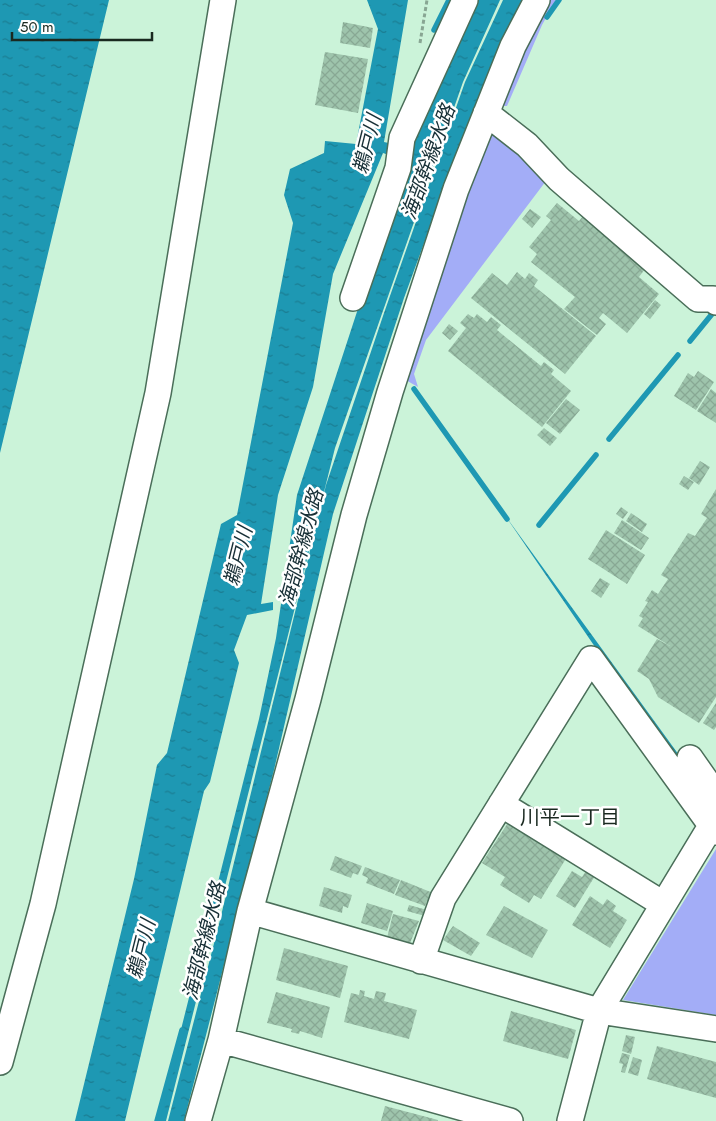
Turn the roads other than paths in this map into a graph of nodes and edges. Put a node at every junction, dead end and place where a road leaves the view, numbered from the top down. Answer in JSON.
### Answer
{"nodes":[{"id":1,"x":223,"y":0,"type":"edge"},
{"id":2,"x":465,"y":0,"type":"edge"},
{"id":3,"x":537,"y":0,"type":"edge"},
{"id":4,"x":486,"y":113,"type":"junction"},
{"id":5,"x":353,"y":298,"type":"dead end"},
{"id":6,"x":715,"y":299,"type":"edge"},
{"id":7,"x":690,"y":758,"type":"dead end"},
{"id":8,"x":716,"y":792,"type":"edge"},
{"id":9,"x":501,"y":804,"type":"junction"},
{"id":10,"x":714,"y":829,"type":"edge"},
{"id":11,"x":664,"y":904,"type":"junction"},
{"id":12,"x":250,"y":911,"type":"junction"},
{"id":13,"x":421,"y":961,"type":"junction"},
{"id":14,"x":599,"y":1011,"type":"junction"},
{"id":15,"x":716,"y":1029,"type":"edge"},
{"id":16,"x":221,"y":1040,"type":"junction"},
{"id":17,"x":0,"y":1062,"type":"edge"},
{"id":18,"x":198,"y":1121,"type":"edge"},
{"id":19,"x":510,"y":1121,"type":"edge"},
{"id":20,"x":570,"y":1121,"type":"edge"}],
"edges":[{"from":1,"to":17,"type":"street"},
{"from":2,"to":5,"type":"street"},
{"from":3,"to":4,"type":"street"},
{"from":4,"to":6,"type":"street"},
{"from":4,"to":12,"type":"street"},
{"from":7,"to":8,"type":"street"},
{"from":8,"to":10,"type":"street"},
{"from":9,"to":10,"type":"street"},
{"from":9,"to":11,"type":"street"},
{"from":9,"to":13,"type":"street"},
{"from":10,"to":11,"type":"street"},
{"from":11,"to":14,"type":"street"},
{"from":12,"to":13,"type":"street"},
{"from":12,"to":16,"type":"street"},
{"from":13,"to":14,"type":"street"},
{"from":14,"to":15,"type":"street"},
{"from":14,"to":20,"type":"street"},
{"from":16,"to":18,"type":"street"},
{"from":16,"to":19,"type":"street"}]}
